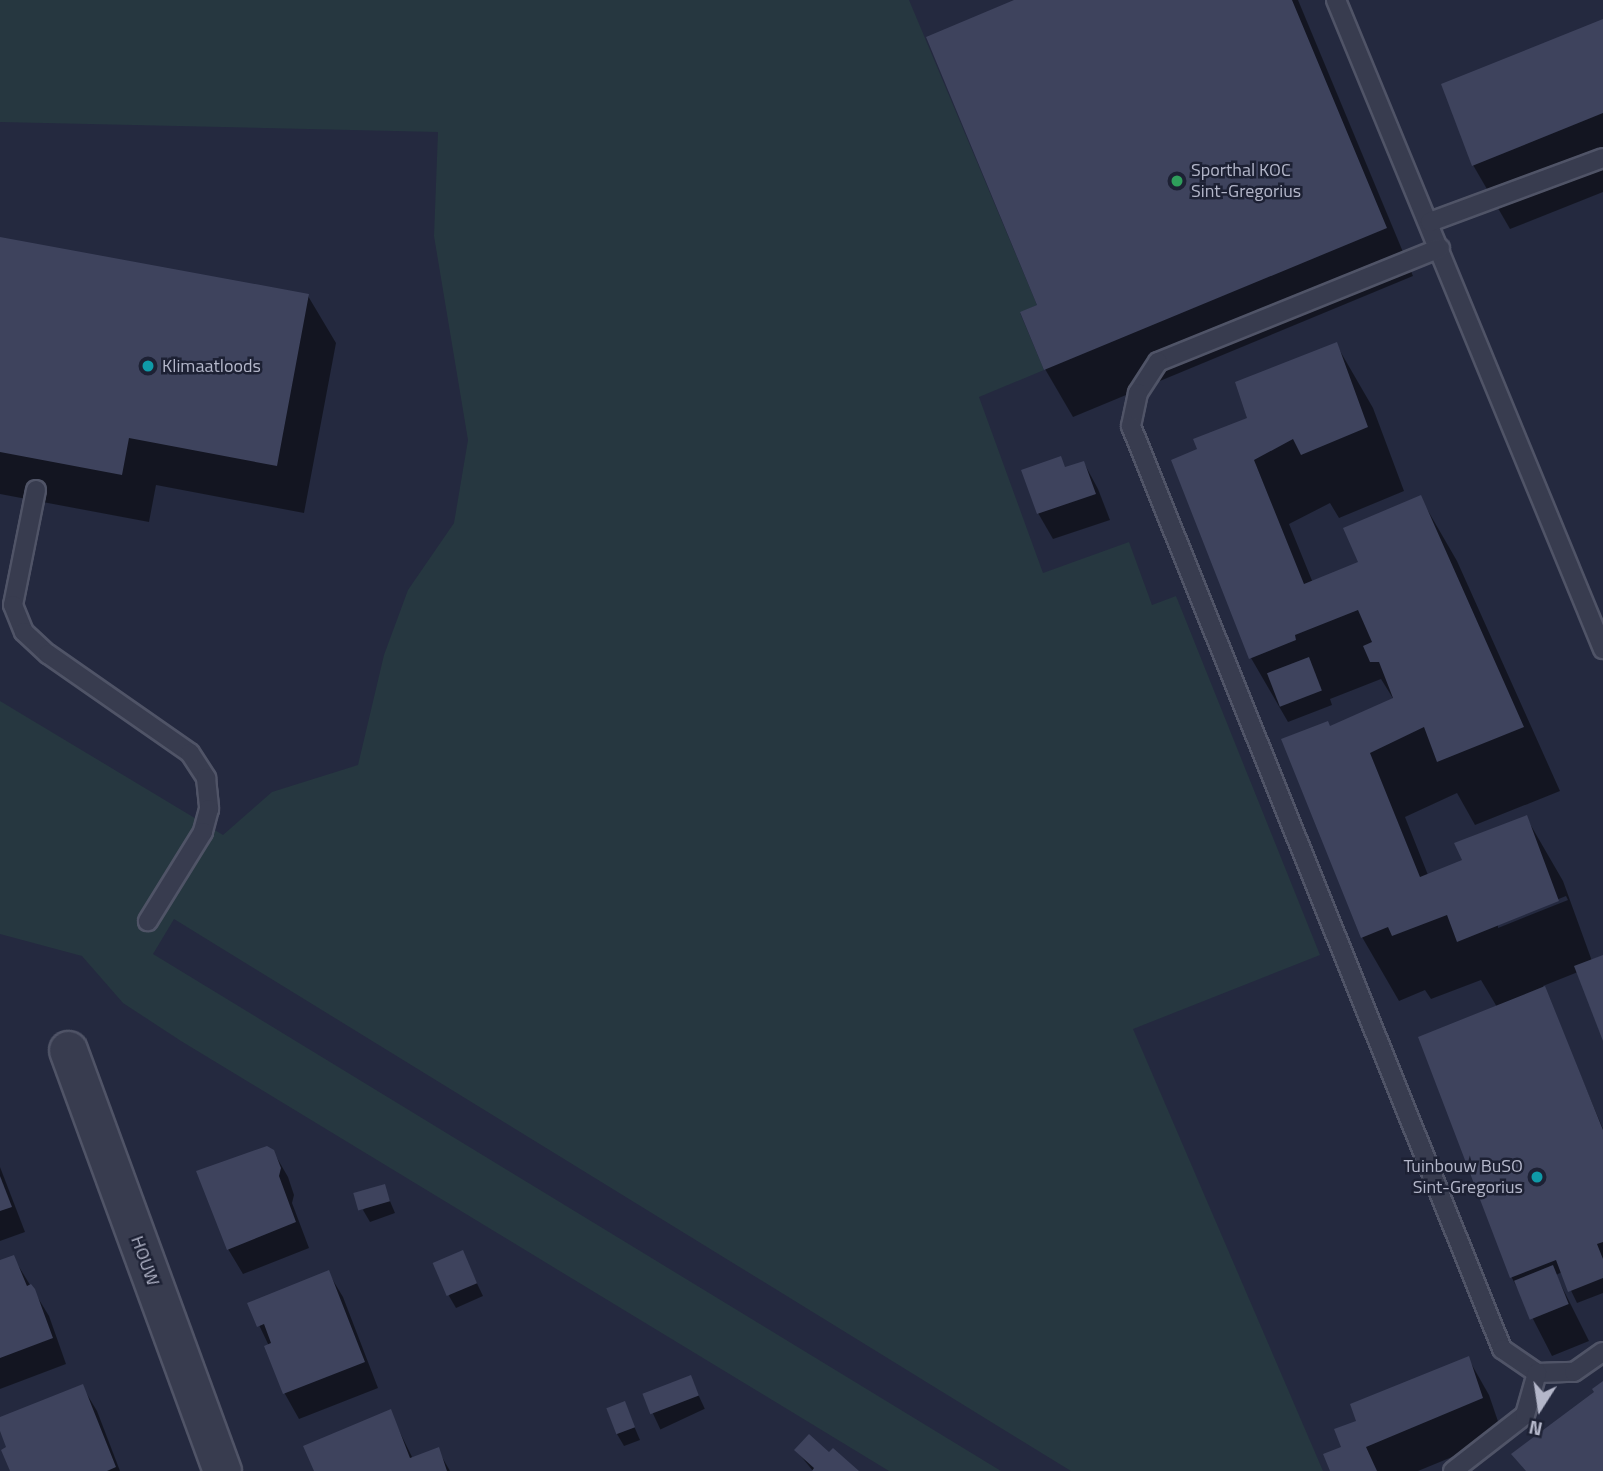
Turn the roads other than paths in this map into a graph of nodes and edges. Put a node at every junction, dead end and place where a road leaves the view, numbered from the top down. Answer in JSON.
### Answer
{"nodes":[{"id":1,"x":1336,"y":0,"type":"edge"},
{"id":2,"x":1603,"y":158,"type":"edge"},
{"id":3,"x":1430,"y":222,"type":"junction"},
{"id":4,"x":1440,"y":248,"type":"junction"},
{"id":5,"x":36,"y":490,"type":"dead end"},
{"id":6,"x":1603,"y":649,"type":"edge"},
{"id":7,"x":148,"y":921,"type":"dead end"},
{"id":8,"x":68,"y":1050,"type":"dead end"},
{"id":9,"x":1603,"y":1352,"type":"edge"},
{"id":10,"x":1537,"y":1373,"type":"junction"},
{"id":11,"x":222,"y":1471,"type":"edge"},
{"id":12,"x":1453,"y":1471,"type":"edge"}],
"edges":[{"from":1,"to":3,"type":"lane"},
{"from":2,"to":3,"type":"lane"},
{"from":3,"to":4,"type":"lane"},
{"from":4,"to":6,"type":"lane"},
{"from":4,"to":10,"type":"lane"},
{"from":5,"to":7,"type":"lane"},
{"from":8,"to":11,"type":"street","name":"HOUW"},
{"from":9,"to":10,"type":"lane"},
{"from":10,"to":12,"type":"lane"}]}
